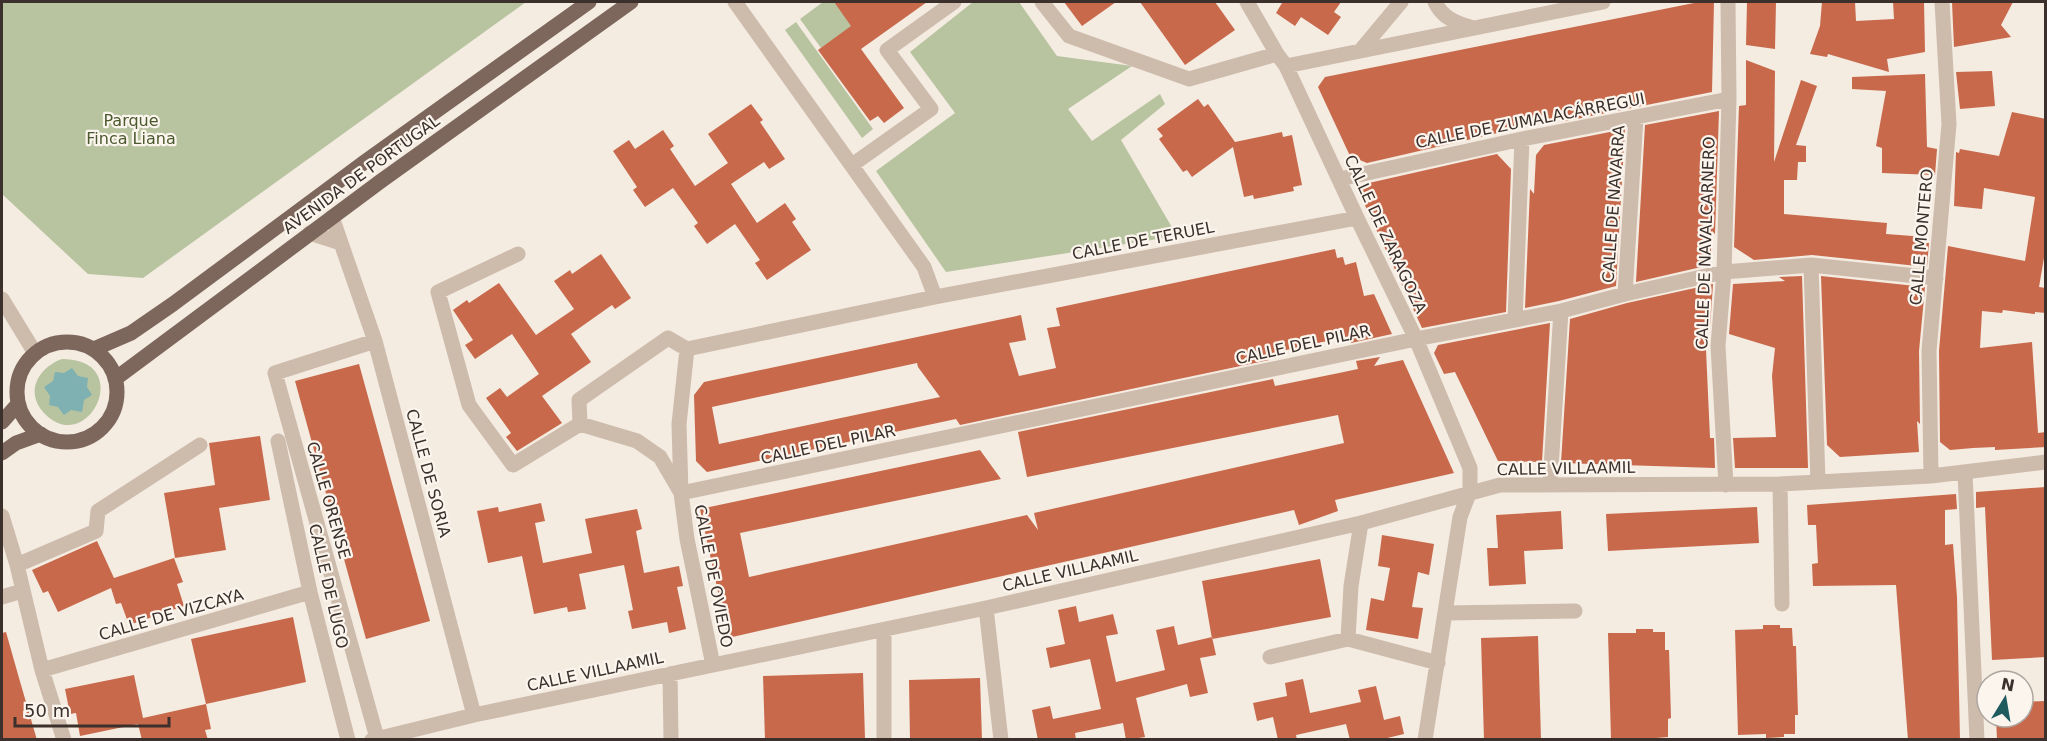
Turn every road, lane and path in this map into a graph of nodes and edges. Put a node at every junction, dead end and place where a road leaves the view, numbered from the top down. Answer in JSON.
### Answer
{"nodes":[{"id":1,"x":589,"y":2,"type":"edge"},
{"id":2,"x":632,"y":2,"type":"edge"},
{"id":3,"x":735,"y":2,"type":"edge"},
{"id":4,"x":954,"y":2,"type":"edge"},
{"id":5,"x":1042,"y":2,"type":"edge"},
{"id":6,"x":1247,"y":2,"type":"edge"},
{"id":7,"x":1401,"y":2,"type":"edge"},
{"id":8,"x":1435,"y":2,"type":"edge"},
{"id":9,"x":1603,"y":2,"type":"edge"},
{"id":10,"x":1728,"y":2,"type":"edge"},
{"id":11,"x":1942,"y":2,"type":"edge"},
{"id":12,"x":1473,"y":28,"type":"junction"},
{"id":13,"x":1360,"y":51,"type":"junction"},
{"id":14,"x":1277,"y":54,"type":"junction"},
{"id":15,"x":1287,"y":66,"type":"junction"},
{"id":16,"x":1729,"y":99,"type":"junction"},
{"id":17,"x":1636,"y":117,"type":"junction"},
{"id":18,"x":1522,"y":139,"type":"junction"},
{"id":19,"x":852,"y":165,"type":"junction"},
{"id":20,"x":1340,"y":178,"type":"junction"},
{"id":21,"x":332,"y":217,"type":"junction"},
{"id":22,"x":1357,"y":218,"type":"junction"},
{"id":23,"x":310,"y":233,"type":"junction"},
{"id":24,"x":341,"y":243,"type":"junction"},
{"id":25,"x":518,"y":254,"type":"dead end"},
{"id":26,"x":1811,"y":265,"type":"junction"},
{"id":27,"x":1724,"y":272,"type":"junction"},
{"id":28,"x":1936,"y":278,"type":"junction"},
{"id":29,"x":1625,"y":294,"type":"junction"},
{"id":30,"x":935,"y":297,"type":"junction"},
{"id":31,"x":2,"y":299,"type":"edge"},
{"id":32,"x":1561,"y":311,"type":"junction"},
{"id":33,"x":1515,"y":320,"type":"junction"},
{"id":34,"x":1416,"y":339,"type":"junction"},
{"id":35,"x":375,"y":341,"type":"junction"},
{"id":36,"x":94,"y":349,"type":"junction"},
{"id":37,"x":687,"y":349,"type":"junction"},
{"id":38,"x":35,"y":353,"type":"junction"},
{"id":39,"x":116,"y":379,"type":"junction"},
{"id":40,"x":18,"y":404,"type":"junction"},
{"id":41,"x":2,"y":422,"type":"edge"},
{"id":42,"x":580,"y":424,"type":"junction"},
{"id":43,"x":41,"y":434,"type":"junction"},
{"id":44,"x":278,"y":441,"type":"dead end"},
{"id":45,"x":200,"y":445,"type":"dead end"},
{"id":46,"x":2,"y":453,"type":"edge"},
{"id":47,"x":2046,"y":462,"type":"edge"},
{"id":48,"x":1965,"y":473,"type":"junction"},
{"id":49,"x":1931,"y":476,"type":"junction"},
{"id":50,"x":1818,"y":483,"type":"junction"},
{"id":51,"x":1550,"y":484,"type":"junction"},
{"id":52,"x":1780,"y":484,"type":"junction"},
{"id":53,"x":1726,"y":485,"type":"junction"},
{"id":54,"x":1470,"y":492,"type":"junction"},
{"id":55,"x":681,"y":493,"type":"junction"},
{"id":56,"x":2,"y":516,"type":"edge"},
{"id":57,"x":1361,"y":523,"type":"junction"},
{"id":58,"x":17,"y":565,"type":"junction"},
{"id":59,"x":22,"y":591,"type":"junction"},
{"id":60,"x":310,"y":592,"type":"junction"},
{"id":61,"x":2,"y":597,"type":"edge"},
{"id":62,"x":1782,"y":604,"type":"dead end"},
{"id":63,"x":986,"y":608,"type":"junction"},
{"id":64,"x":1575,"y":611,"type":"dead end"},
{"id":65,"x":1445,"y":613,"type":"junction"},
{"id":66,"x":884,"y":630,"type":"junction"},
{"id":67,"x":1348,"y":639,"type":"junction"},
{"id":68,"x":1270,"y":657,"type":"dead end"},
{"id":69,"x":1438,"y":663,"type":"junction"},
{"id":70,"x":713,"y":665,"type":"junction"},
{"id":71,"x":42,"y":670,"type":"junction"},
{"id":72,"x":670,"y":674,"type":"junction"},
{"id":73,"x":474,"y":715,"type":"junction"},
{"id":74,"x":375,"y":739,"type":"edge"},
{"id":75,"x":64,"y":740,"type":"edge"},
{"id":76,"x":348,"y":740,"type":"edge"},
{"id":77,"x":672,"y":740,"type":"edge"},
{"id":78,"x":884,"y":740,"type":"edge"},
{"id":79,"x":1001,"y":740,"type":"edge"},
{"id":80,"x":1425,"y":740,"type":"edge"},
{"id":81,"x":1977,"y":740,"type":"edge"}],
"edges":[{"from":1,"to":36,"type":"main road","name":"AVENIDA DE PORTUGAL"},
{"from":2,"to":21,"type":"main road","name":"AVENIDA DE PORTUGAL"},
{"from":3,"to":19,"type":"street"},
{"from":4,"to":19,"type":"street"},
{"from":5,"to":14,"type":"street"},
{"from":6,"to":14,"type":"street","name":"CALLE DE ZARAGOZA"},
{"from":7,"to":13,"type":"street"},
{"from":8,"to":12,"type":"street"},
{"from":9,"to":12,"type":"street"},
{"from":10,"to":16,"type":"street","name":"CALLE DE NAVALCARNERO"},
{"from":11,"to":28,"type":"street","name":"CALLE MONTERO"},
{"from":12,"to":13,"type":"street"},
{"from":13,"to":15,"type":"street"},
{"from":14,"to":15,"type":"street","name":"CALLE DE ZARAGOZA"},
{"from":15,"to":20,"type":"street","name":"CALLE DE ZARAGOZA"},
{"from":16,"to":17,"type":"street","name":"CALLE DE ZUMALACÁRREGUI"},
{"from":16,"to":27,"type":"street","name":"CALLE DE NAVALCARNERO"},
{"from":17,"to":18,"type":"street","name":"CALLE DE ZUMALACÁRREGUI"},
{"from":17,"to":29,"type":"street","name":"CALLE DE NAVARRA"},
{"from":18,"to":20,"type":"street","name":"CALLE DE ZUMALACÁRREGUI"},
{"from":18,"to":33,"type":"street"},
{"from":19,"to":30,"type":"street"},
{"from":20,"to":22,"type":"street","name":"CALLE DE ZARAGOZA"},
{"from":21,"to":23,"type":"main road","name":"AVENIDA DE PORTUGAL"},
{"from":21,"to":24,"type":"street","name":"CALLE DE SORIA"},
{"from":22,"to":30,"type":"street","name":"CALLE DE TERUEL"},
{"from":22,"to":34,"type":"street","name":"CALLE DE ZARAGOZA"},
{"from":23,"to":24,"type":"street"},
{"from":23,"to":39,"type":"main road","name":"AVENIDA DE PORTUGAL"},
{"from":24,"to":35,"type":"street","name":"CALLE DE SORIA"},
{"from":25,"to":42,"type":"street"},
{"from":26,"to":27,"type":"street","name":"CALLE DEL PILAR"},
{"from":26,"to":28,"type":"street","name":"CALLE DEL PILAR"},
{"from":26,"to":50,"type":"street"},
{"from":27,"to":29,"type":"street","name":"CALLE DEL PILAR"},
{"from":27,"to":53,"type":"street","name":"CALLE DE NAVALCARNERO"},
{"from":28,"to":49,"type":"street","name":"CALLE MONTERO"},
{"from":29,"to":32,"type":"street","name":"CALLE DEL PILAR"},
{"from":30,"to":37,"type":"street","name":"CALLE DE TERUEL"},
{"from":31,"to":38,"type":"street"},
{"from":32,"to":33,"type":"street","name":"CALLE DEL PILAR"},
{"from":32,"to":51,"type":"street"},
{"from":33,"to":34,"type":"street","name":"CALLE DEL PILAR"},
{"from":34,"to":54,"type":"street","name":"CALLE DE ZARAGOZA"},
{"from":34,"to":55,"type":"street","name":"CALLE DEL PILAR"},
{"from":35,"to":73,"type":"street","name":"CALLE DE SORIA"},
{"from":35,"to":74,"type":"street","name":"CALLE ORENSE"},
{"from":36,"to":38,"type":"main road"},
{"from":36,"to":39,"type":"main road"},
{"from":37,"to":42,"type":"street"},
{"from":37,"to":55,"type":"street","name":"CALLE DE OVIEDO"},
{"from":38,"to":40,"type":"main road"},
{"from":39,"to":43,"type":"main road"},
{"from":40,"to":41,"type":"main road"},
{"from":40,"to":43,"type":"main road"},
{"from":42,"to":55,"type":"street","name":"CALLE DE OVIEDO"},
{"from":43,"to":46,"type":"main road"},
{"from":44,"to":60,"type":"street","name":"CALLE DE LUGO"},
{"from":45,"to":58,"type":"street"},
{"from":47,"to":48,"type":"street","name":"CALLE VILLAAMIL"},
{"from":48,"to":49,"type":"street","name":"CALLE VILLAAMIL"},
{"from":48,"to":81,"type":"street"},
{"from":49,"to":50,"type":"street","name":"CALLE VILLAAMIL"},
{"from":50,"to":52,"type":"street","name":"CALLE VILLAAMIL"},
{"from":51,"to":53,"type":"street","name":"CALLE VILLAAMIL"},
{"from":51,"to":54,"type":"street","name":"CALLE VILLAAMIL"},
{"from":52,"to":53,"type":"street","name":"CALLE VILLAAMIL"},
{"from":52,"to":62,"type":"street"},
{"from":54,"to":57,"type":"street","name":"CALLE VILLAAMIL"},
{"from":54,"to":65,"type":"street"},
{"from":55,"to":70,"type":"street","name":"CALLE DE OVIEDO"},
{"from":56,"to":58,"type":"street"},
{"from":57,"to":63,"type":"street","name":"CALLE VILLAAMIL"},
{"from":57,"to":67,"type":"street"},
{"from":58,"to":59,"type":"street"},
{"from":59,"to":61,"type":"street"},
{"from":59,"to":71,"type":"street"},
{"from":60,"to":71,"type":"street","name":"CALLE DE VIZCAYA"},
{"from":60,"to":76,"type":"street","name":"CALLE DE LUGO"},
{"from":63,"to":66,"type":"street","name":"CALLE VILLAAMIL"},
{"from":63,"to":79,"type":"street"},
{"from":64,"to":65,"type":"street"},
{"from":65,"to":69,"type":"street"},
{"from":66,"to":70,"type":"street","name":"CALLE VILLAAMIL"},
{"from":66,"to":78,"type":"street"},
{"from":67,"to":68,"type":"street"},
{"from":67,"to":69,"type":"street"},
{"from":69,"to":80,"type":"street"},
{"from":70,"to":72,"type":"street","name":"CALLE VILLAAMIL"},
{"from":71,"to":75,"type":"street"},
{"from":72,"to":73,"type":"street","name":"CALLE VILLAAMIL"},
{"from":72,"to":77,"type":"street"},
{"from":73,"to":74,"type":"street","name":"CALLE VILLAAMIL"}]}
